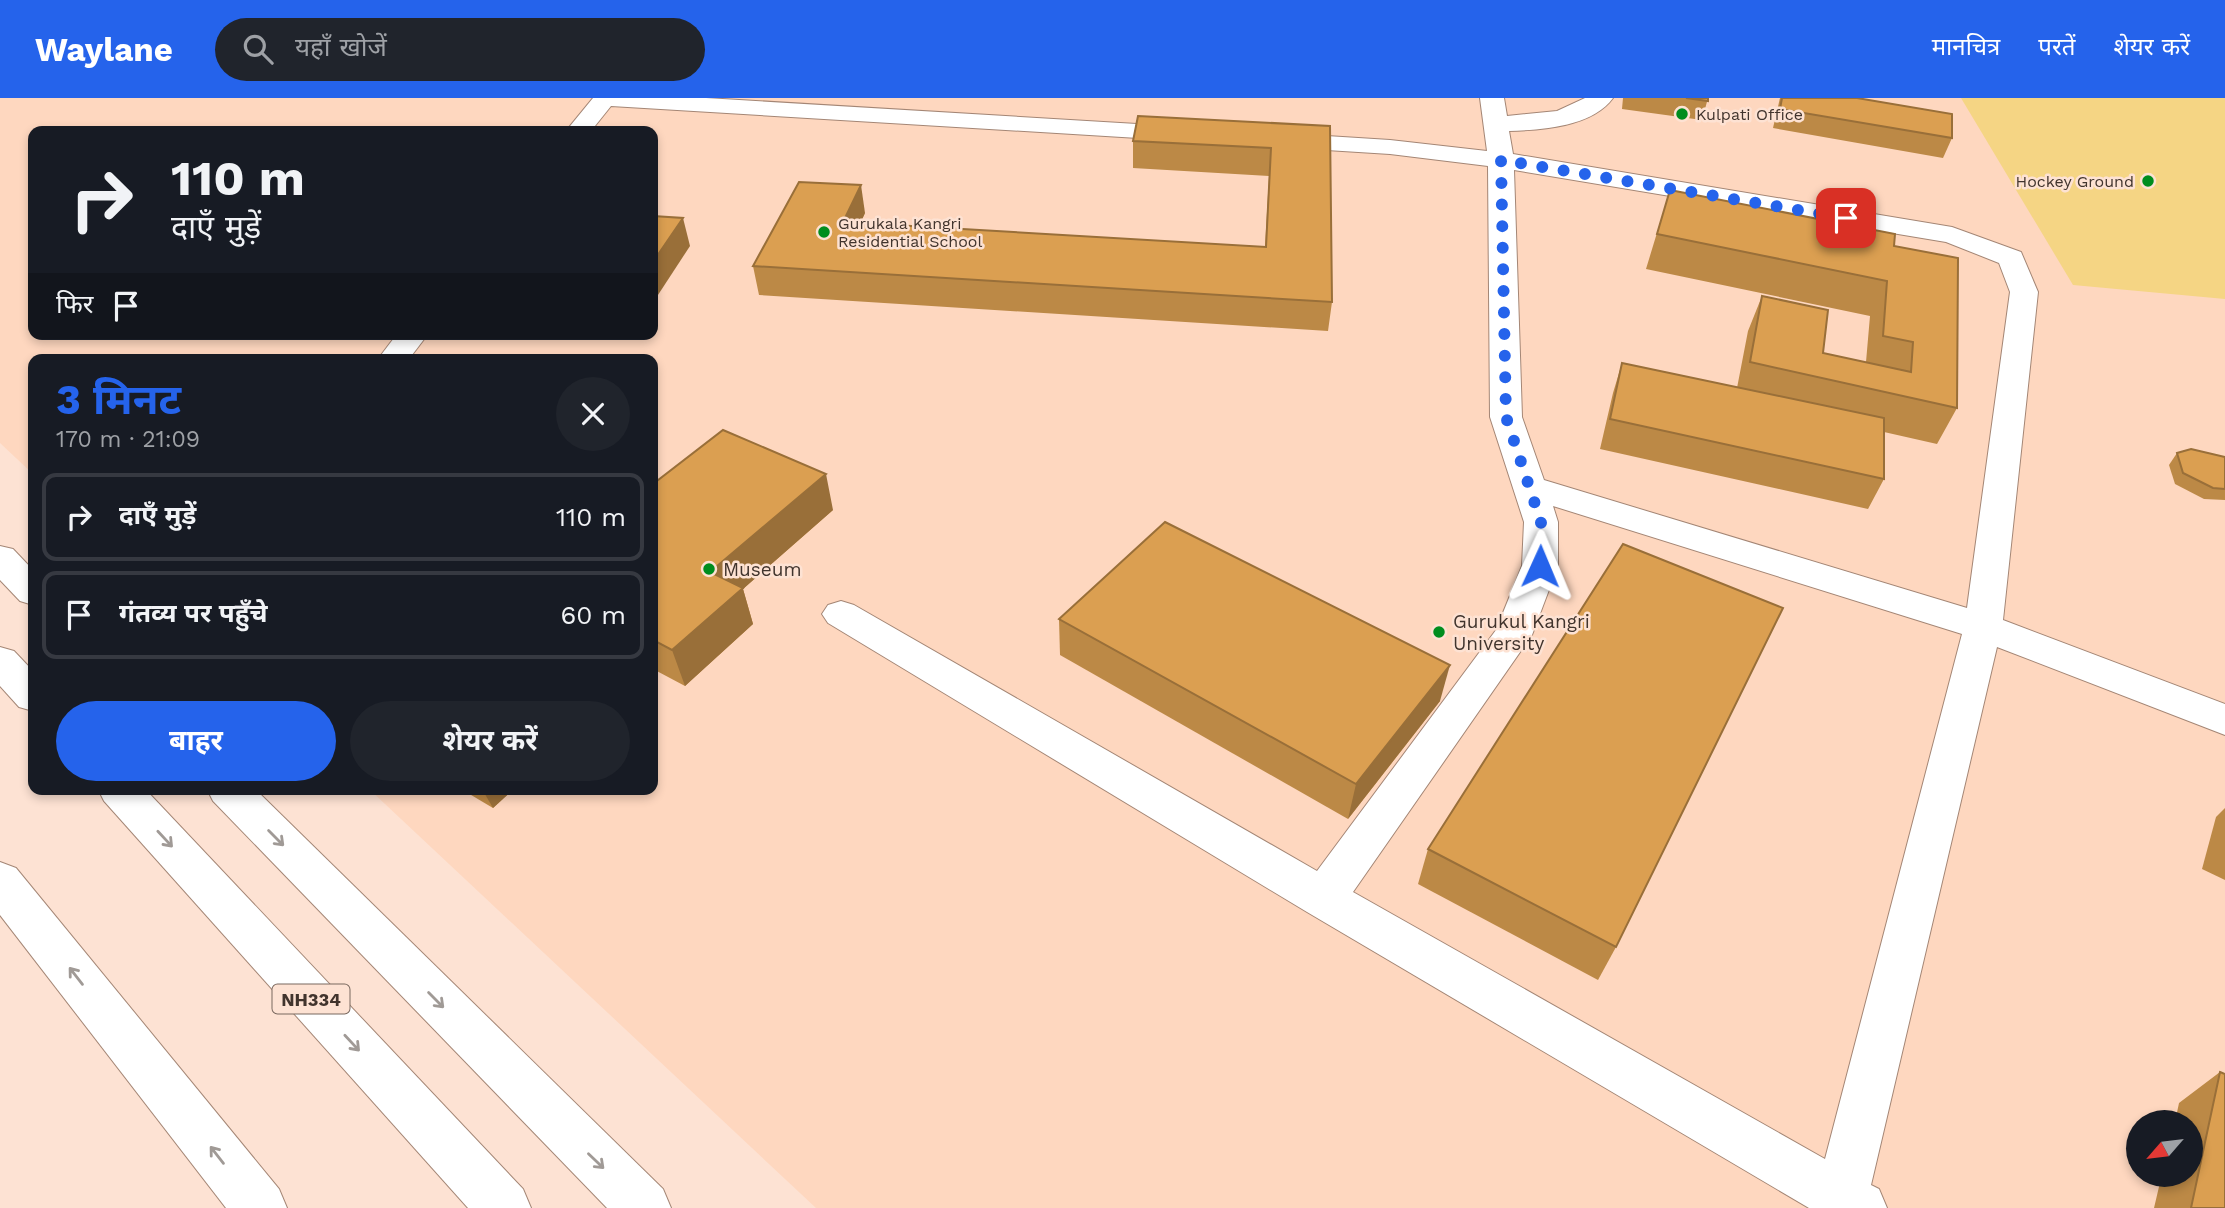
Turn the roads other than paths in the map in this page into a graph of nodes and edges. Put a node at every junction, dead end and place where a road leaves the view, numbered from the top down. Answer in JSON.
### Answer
{"nodes":[{"id":1,"x":1601,"y":98,"type":"edge"},
{"id":2,"x":604,"y":99,"type":"edge"},
{"id":3,"x":1494,"y":111,"type":"edge"},
{"id":4,"x":582,"y":126,"type":"edge"},
{"id":5,"x":1209,"y":135,"type":"edge"},
{"id":6,"x":1251,"y":138,"type":"edge"},
{"id":7,"x":1501,"y":160,"type":"junction"},
{"id":8,"x":408,"y":340,"type":"edge"},
{"id":9,"x":397,"y":354,"type":"edge"},
{"id":10,"x":1529,"y":487,"type":"junction"},
{"id":11,"x":0,"y":558,"type":"edge"},
{"id":12,"x":28,"y":587,"type":"edge"},
{"id":13,"x":841,"y":614,"type":"dead end"},
{"id":14,"x":1983,"y":627,"type":"junction"},
{"id":15,"x":0,"y":661,"type":"edge"},
{"id":16,"x":28,"y":691,"type":"edge"},
{"id":17,"x":2225,"y":720,"type":"edge"},
{"id":18,"x":125,"y":795,"type":"edge"},
{"id":19,"x":234,"y":795,"type":"edge"},
{"id":20,"x":0,"y":881,"type":"edge"},
{"id":21,"x":1324,"y":898,"type":"junction"},
{"id":22,"x":1847,"y":1204,"type":"edge"},
{"id":23,"x":260,"y":1208,"type":"edge"},
{"id":24,"x":504,"y":1208,"type":"edge"},
{"id":25,"x":645,"y":1208,"type":"edge"}],
"edges":[{"from":1,"to":3,"type":"main road"},
{"from":2,"to":4,"type":"main road"},
{"from":2,"to":5,"type":"main road"},
{"from":3,"to":7,"type":"main road"},
{"from":6,"to":7,"type":"main road"},
{"from":7,"to":10,"type":"main road"},
{"from":7,"to":14,"type":"main road"},
{"from":8,"to":9,"type":"main road"},
{"from":10,"to":14,"type":"main road"},
{"from":10,"to":21,"type":"main road"},
{"from":11,"to":12,"type":"main road"},
{"from":13,"to":21,"type":"main road"},
{"from":14,"to":17,"type":"main road"},
{"from":14,"to":22,"type":"main road"},
{"from":15,"to":16,"type":"main road"},
{"from":18,"to":24,"type":"main road","number":"NH334","one_way":true},
{"from":19,"to":25,"type":"main road","one_way":true},
{"from":23,"to":20,"type":"main road","one_way":true},
{"from":21,"to":22,"type":"main road"}]}
